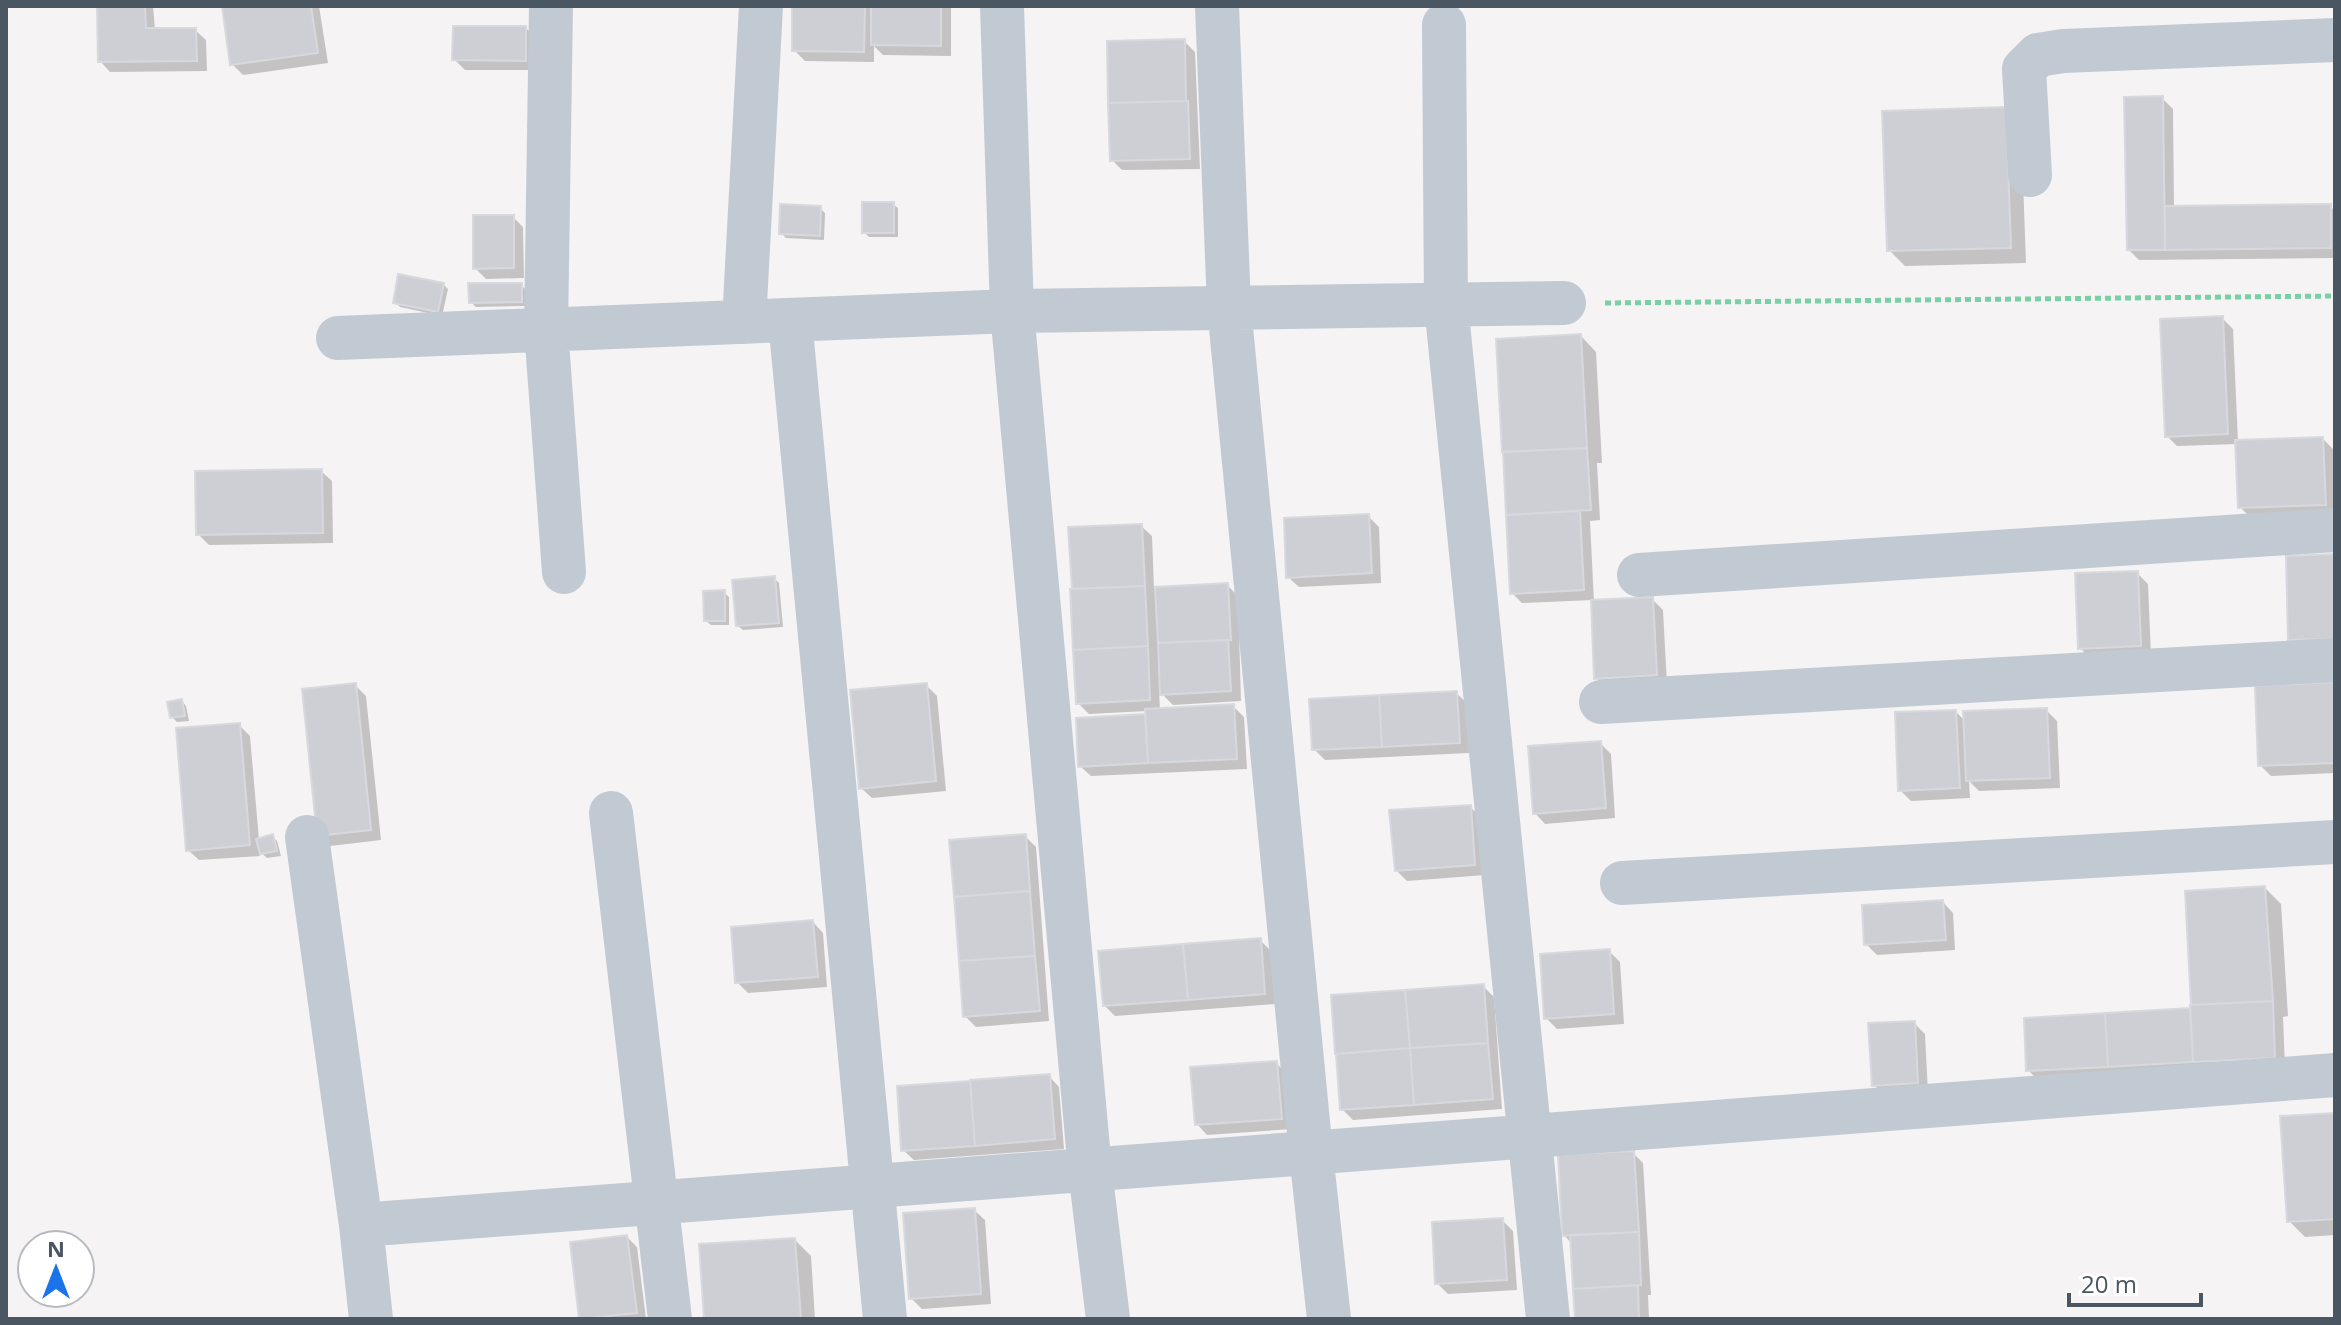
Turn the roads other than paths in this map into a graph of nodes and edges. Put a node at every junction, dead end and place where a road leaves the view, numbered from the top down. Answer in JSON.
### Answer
{"nodes":[{"id":1,"x":551,"y":6,"type":"edge"},
{"id":2,"x":761,"y":6,"type":"edge"},
{"id":3,"x":1002,"y":6,"type":"edge"},
{"id":4,"x":1217,"y":6,"type":"edge"},
{"id":5,"x":1444,"y":25,"type":"dead end"},
{"id":6,"x":2335,"y":40,"type":"edge"},
{"id":7,"x":2030,"y":175,"type":"dead end"},
{"id":8,"x":1564,"y":303,"type":"road end"},
{"id":9,"x":1446,"y":304,"type":"junction"},
{"id":10,"x":1229,"y":307,"type":"junction"},
{"id":11,"x":1012,"y":311,"type":"junction"},
{"id":12,"x":790,"y":320,"type":"junction"},
{"id":13,"x":744,"y":322,"type":"junction"},
{"id":14,"x":546,"y":329,"type":"junction"},
{"id":15,"x":338,"y":338,"type":"dead end"},
{"id":16,"x":2335,"y":530,"type":"edge"},
{"id":17,"x":564,"y":572,"type":"dead end"},
{"id":18,"x":1639,"y":575,"type":"dead end"},
{"id":19,"x":2335,"y":660,"type":"edge"},
{"id":20,"x":1601,"y":702,"type":"dead end"},
{"id":21,"x":611,"y":813,"type":"dead end"},
{"id":22,"x":307,"y":837,"type":"dead end"},
{"id":23,"x":2335,"y":842,"type":"edge"},
{"id":24,"x":1622,"y":883,"type":"dead end"},
{"id":25,"x":2335,"y":1075,"type":"edge"},
{"id":26,"x":1531,"y":1136,"type":"junction"},
{"id":27,"x":1311,"y":1153,"type":"junction"},
{"id":28,"x":1090,"y":1170,"type":"junction"},
{"id":29,"x":872,"y":1186,"type":"junction"},
{"id":30,"x":657,"y":1203,"type":"junction"},
{"id":31,"x":361,"y":1225,"type":"junction"},
{"id":32,"x":371,"y":1319,"type":"edge"},
{"id":33,"x":670,"y":1319,"type":"edge"},
{"id":34,"x":885,"y":1319,"type":"edge"},
{"id":35,"x":1108,"y":1319,"type":"edge"},
{"id":36,"x":1329,"y":1319,"type":"edge"},
{"id":37,"x":1548,"y":1319,"type":"edge"}],
"edges":[{"from":1,"to":14,"type":"street"},
{"from":2,"to":13,"type":"street"},
{"from":3,"to":11,"type":"street"},
{"from":4,"to":10,"type":"street"},
{"from":5,"to":9,"type":"street"},
{"from":6,"to":7,"type":"street"},
{"from":8,"to":9,"type":"street"},
{"from":9,"to":10,"type":"street"},
{"from":9,"to":26,"type":"street"},
{"from":10,"to":11,"type":"street"},
{"from":10,"to":27,"type":"street"},
{"from":11,"to":12,"type":"street"},
{"from":11,"to":28,"type":"street"},
{"from":12,"to":13,"type":"street"},
{"from":12,"to":29,"type":"street"},
{"from":13,"to":14,"type":"street"},
{"from":14,"to":15,"type":"street"},
{"from":14,"to":17,"type":"street"},
{"from":16,"to":18,"type":"street"},
{"from":19,"to":20,"type":"street"},
{"from":21,"to":30,"type":"street"},
{"from":22,"to":31,"type":"street"},
{"from":23,"to":24,"type":"street"},
{"from":25,"to":26,"type":"street"},
{"from":26,"to":27,"type":"street"},
{"from":26,"to":37,"type":"street"},
{"from":27,"to":28,"type":"street"},
{"from":27,"to":36,"type":"street"},
{"from":28,"to":29,"type":"street"},
{"from":28,"to":35,"type":"street"},
{"from":29,"to":30,"type":"street"},
{"from":29,"to":34,"type":"street"},
{"from":30,"to":31,"type":"street"},
{"from":30,"to":33,"type":"street"},
{"from":31,"to":32,"type":"street"}]}
